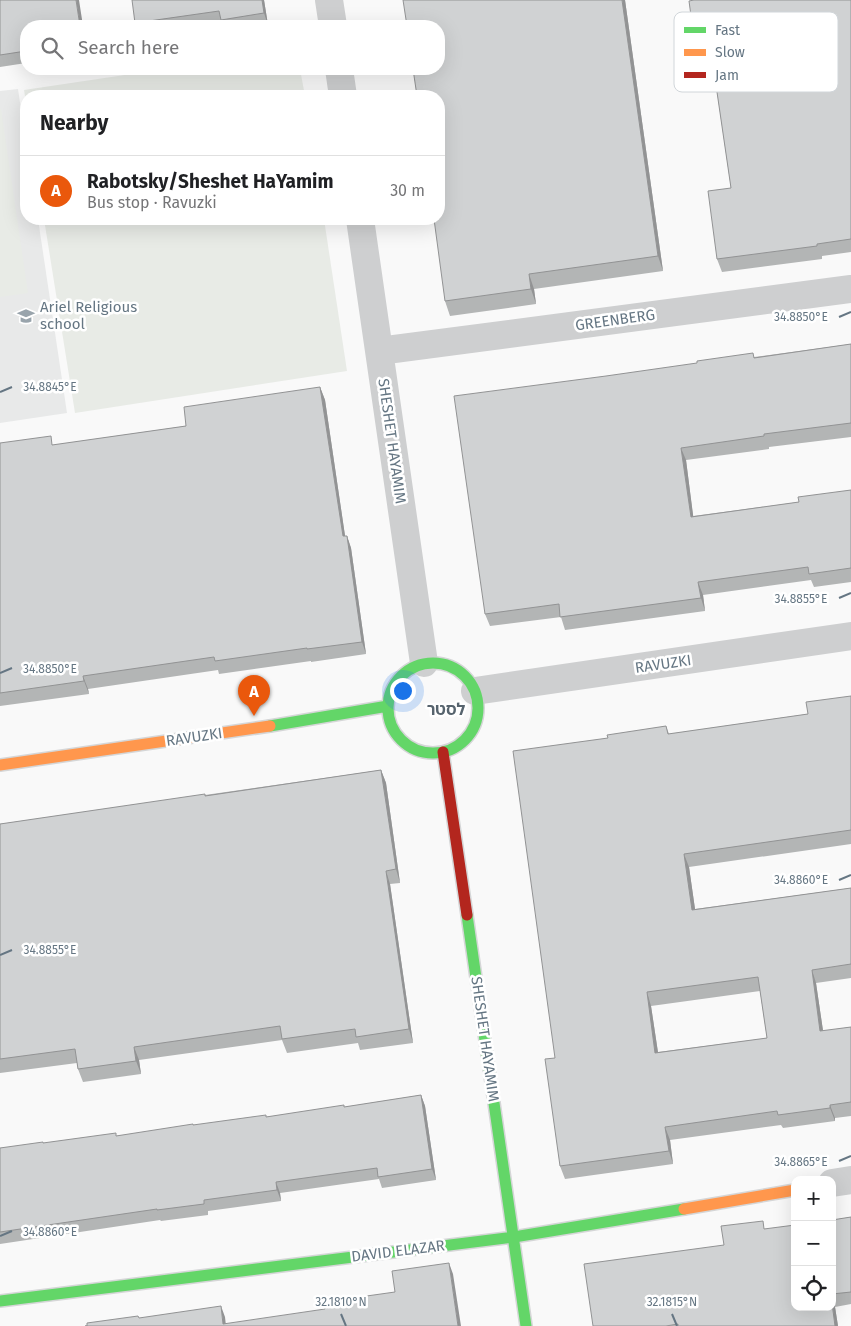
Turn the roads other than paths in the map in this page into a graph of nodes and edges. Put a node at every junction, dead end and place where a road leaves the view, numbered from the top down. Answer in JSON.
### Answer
{"nodes":[{"id":1,"x":329,"y":0,"type":"edge"},
{"id":2,"x":332,"y":20,"type":"edge"},
{"id":3,"x":340,"y":75,"type":"edge"},
{"id":4,"x":342,"y":90,"type":"edge"},
{"id":5,"x":361,"y":225,"type":"edge"},
{"id":6,"x":851,"y":289,"type":"edge"},
{"id":7,"x":379,"y":351,"type":"junction"},
{"id":8,"x":851,"y":636,"type":"edge"},
{"id":9,"x":424,"y":663,"type":"junction"},
{"id":10,"x":476,"y":692,"type":"junction"},
{"id":11,"x":388,"y":706,"type":"junction"},
{"id":12,"x":444,"y":752,"type":"junction"},
{"id":13,"x":0,"y":765,"type":"edge"},
{"id":14,"x":851,"y":1180,"type":"edge"},
{"id":15,"x":836,"y":1182,"type":"edge"},
{"id":16,"x":791,"y":1191,"type":"edge"},
{"id":17,"x":514,"y":1237,"type":"junction"},
{"id":18,"x":0,"y":1301,"type":"edge"},
{"id":19,"x":526,"y":1326,"type":"edge"}],
"edges":[{"from":1,"to":2,"type":"street"},
{"from":3,"to":4,"type":"street"},
{"from":5,"to":7,"type":"street","name":"SHESHET HAYAMIM"},
{"from":6,"to":7,"type":"street","name":"GREENBERG"},
{"from":7,"to":9,"type":"street","name":"SHESHET HAYAMIM"},
{"from":8,"to":10,"type":"street","name":"RAVUZKI"},
{"from":9,"to":10,"type":"street"},
{"from":9,"to":11,"type":"street"},
{"from":10,"to":12,"type":"street"},
{"from":11,"to":12,"type":"street"},
{"from":11,"to":13,"type":"street","name":"RAVUZKI"},
{"from":12,"to":17,"type":"street","name":"SHESHET HAYAMIM"},
{"from":14,"to":15,"type":"street"},
{"from":16,"to":17,"type":"street","name":"DAVID ELAZAR"},
{"from":17,"to":18,"type":"street","name":"DAVID ELAZAR"},
{"from":17,"to":19,"type":"street","name":"SHESHET HAYAMIM"}]}
